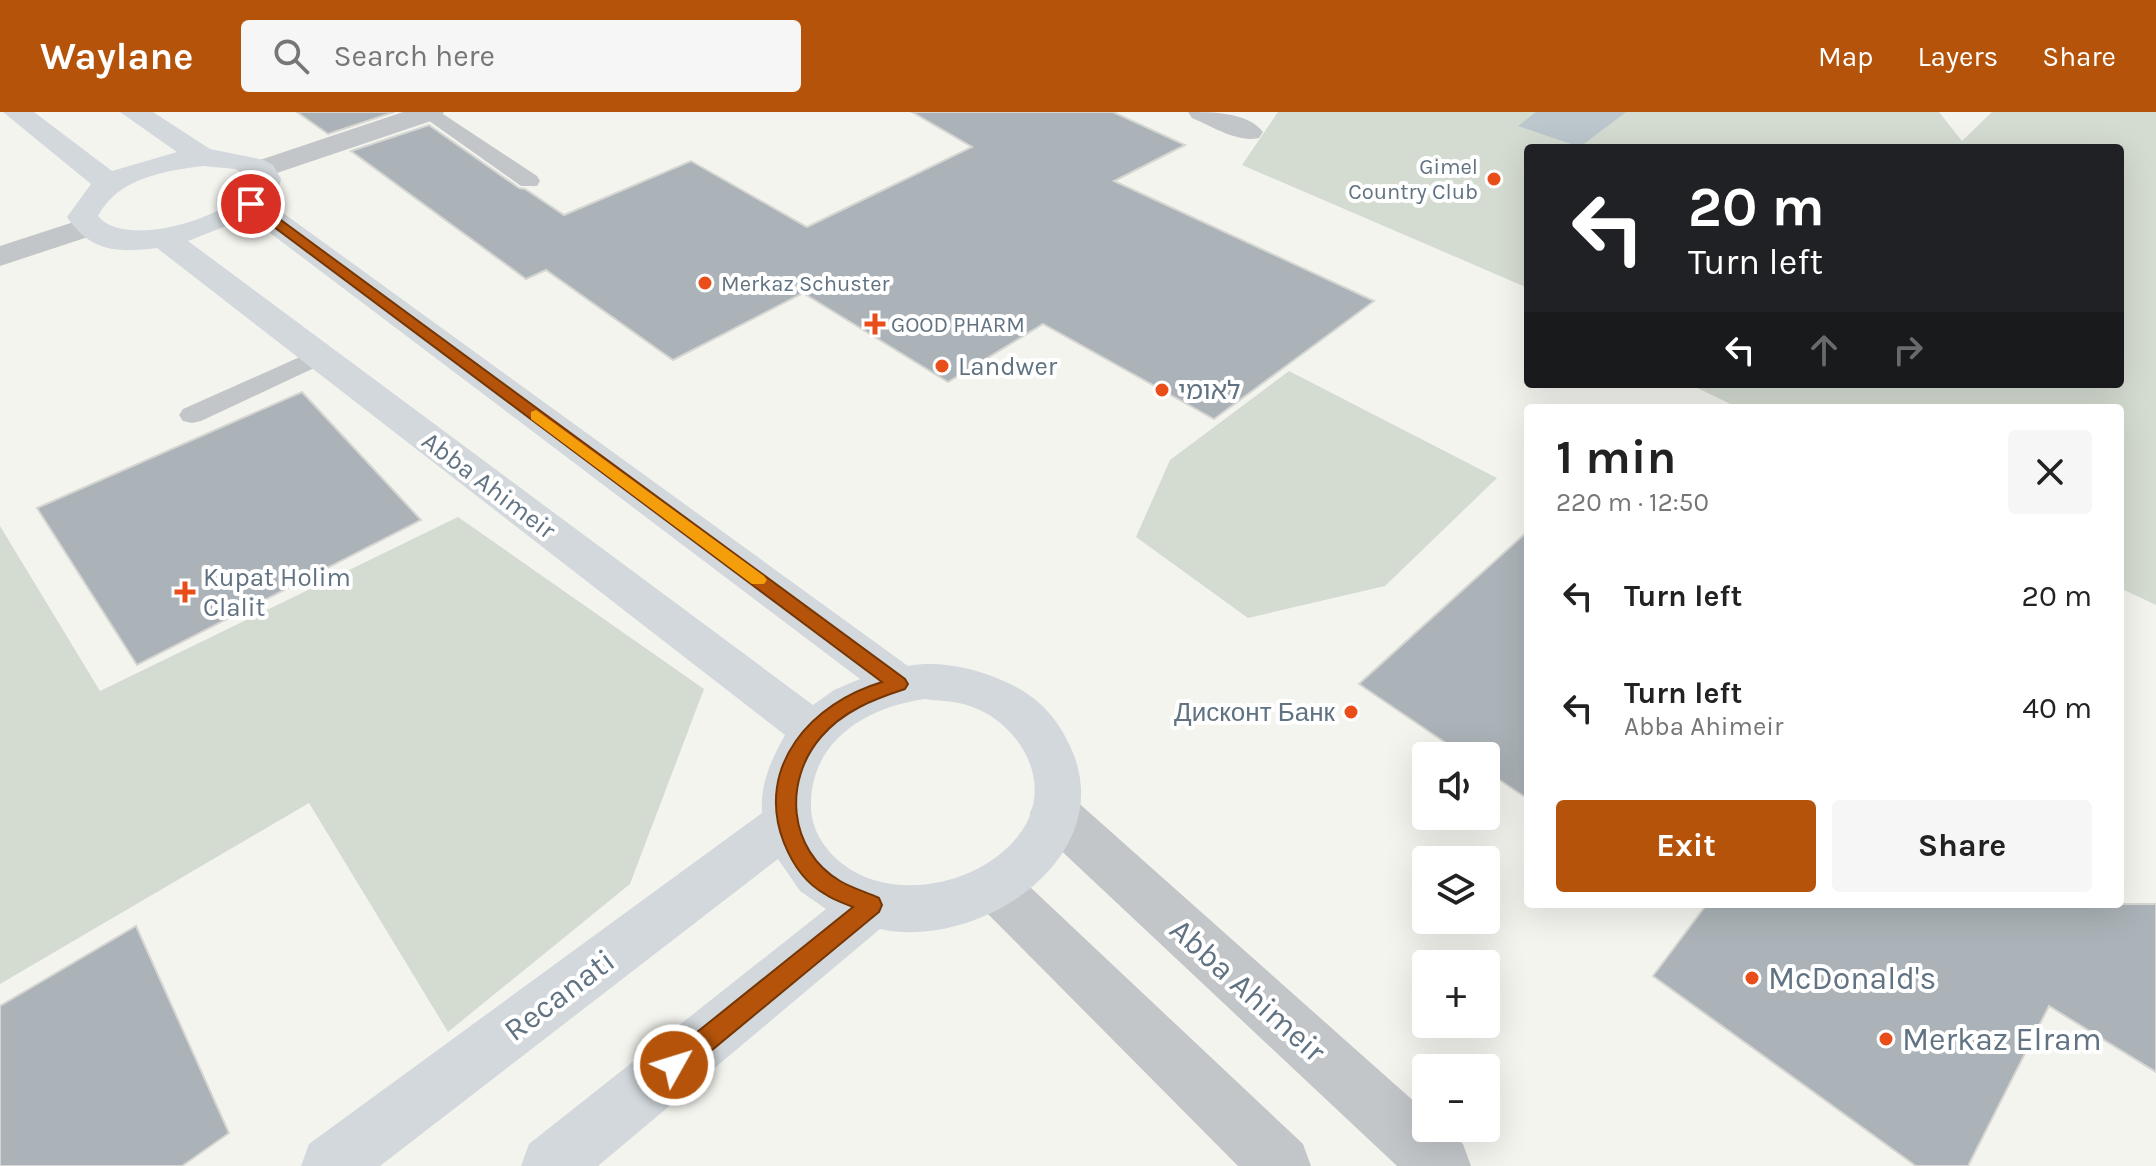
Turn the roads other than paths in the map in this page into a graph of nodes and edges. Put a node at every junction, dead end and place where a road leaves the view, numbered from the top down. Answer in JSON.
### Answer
{"nodes":[{"id":1,"x":17,"y":112,"type":"edge"},
{"id":2,"x":134,"y":112,"type":"edge"},
{"id":3,"x":429,"y":112,"type":"edge"},
{"id":4,"x":1202,"y":112,"type":"edge"},
{"id":5,"x":1249,"y":132,"type":"dead end"},
{"id":6,"x":203,"y":157,"type":"junction"},
{"id":7,"x":529,"y":181,"type":"dead end"},
{"id":8,"x":110,"y":184,"type":"junction"},
{"id":9,"x":256,"y":186,"type":"junction"},
{"id":10,"x":86,"y":227,"type":"junction"},
{"id":11,"x":164,"y":238,"type":"junction"},
{"id":12,"x":0,"y":256,"type":"edge"},
{"id":13,"x":320,"y":356,"type":"junction"},
{"id":14,"x":192,"y":415,"type":"dead end"},
{"id":15,"x":899,"y":684,"type":"junction"},
{"id":16,"x":814,"y":731,"type":"junction"},
{"id":17,"x":1055,"y":813,"type":"junction"},
{"id":18,"x":787,"y":823,"type":"junction"},
{"id":19,"x":995,"y":887,"type":"junction"},
{"id":20,"x":871,"y":905,"type":"junction"},
{"id":21,"x":331,"y":1166,"type":"edge"},
{"id":22,"x":551,"y":1166,"type":"edge"},
{"id":23,"x":1281,"y":1166,"type":"edge"},
{"id":24,"x":1441,"y":1166,"type":"edge"}],
"edges":[{"from":1,"to":8,"type":"street"},
{"from":2,"to":6,"type":"street"},
{"from":3,"to":7,"type":"lane"},
{"from":3,"to":9,"type":"street"},
{"from":4,"to":5,"type":"street"},
{"from":6,"to":8,"type":"street"},
{"from":6,"to":9,"type":"street"},
{"from":8,"to":10,"type":"street"},
{"from":9,"to":11,"type":"street"},
{"from":9,"to":15,"type":"street"},
{"from":10,"to":11,"type":"street"},
{"from":10,"to":12,"type":"street"},
{"from":11,"to":13,"type":"street","name":"Abba Ahimeir"},
{"from":13,"to":14,"type":"lane"},
{"from":13,"to":16,"type":"street","name":"Abba Ahimeir"},
{"from":15,"to":16,"type":"street"},
{"from":15,"to":17,"type":"street"},
{"from":16,"to":18,"type":"street"},
{"from":17,"to":19,"type":"street"},
{"from":17,"to":24,"type":"street","name":"Abba Ahimeir"},
{"from":18,"to":20,"type":"street"},
{"from":18,"to":21,"type":"street","name":"Recanati"},
{"from":19,"to":20,"type":"street"},
{"from":19,"to":23,"type":"street"},
{"from":20,"to":22,"type":"street"}]}
